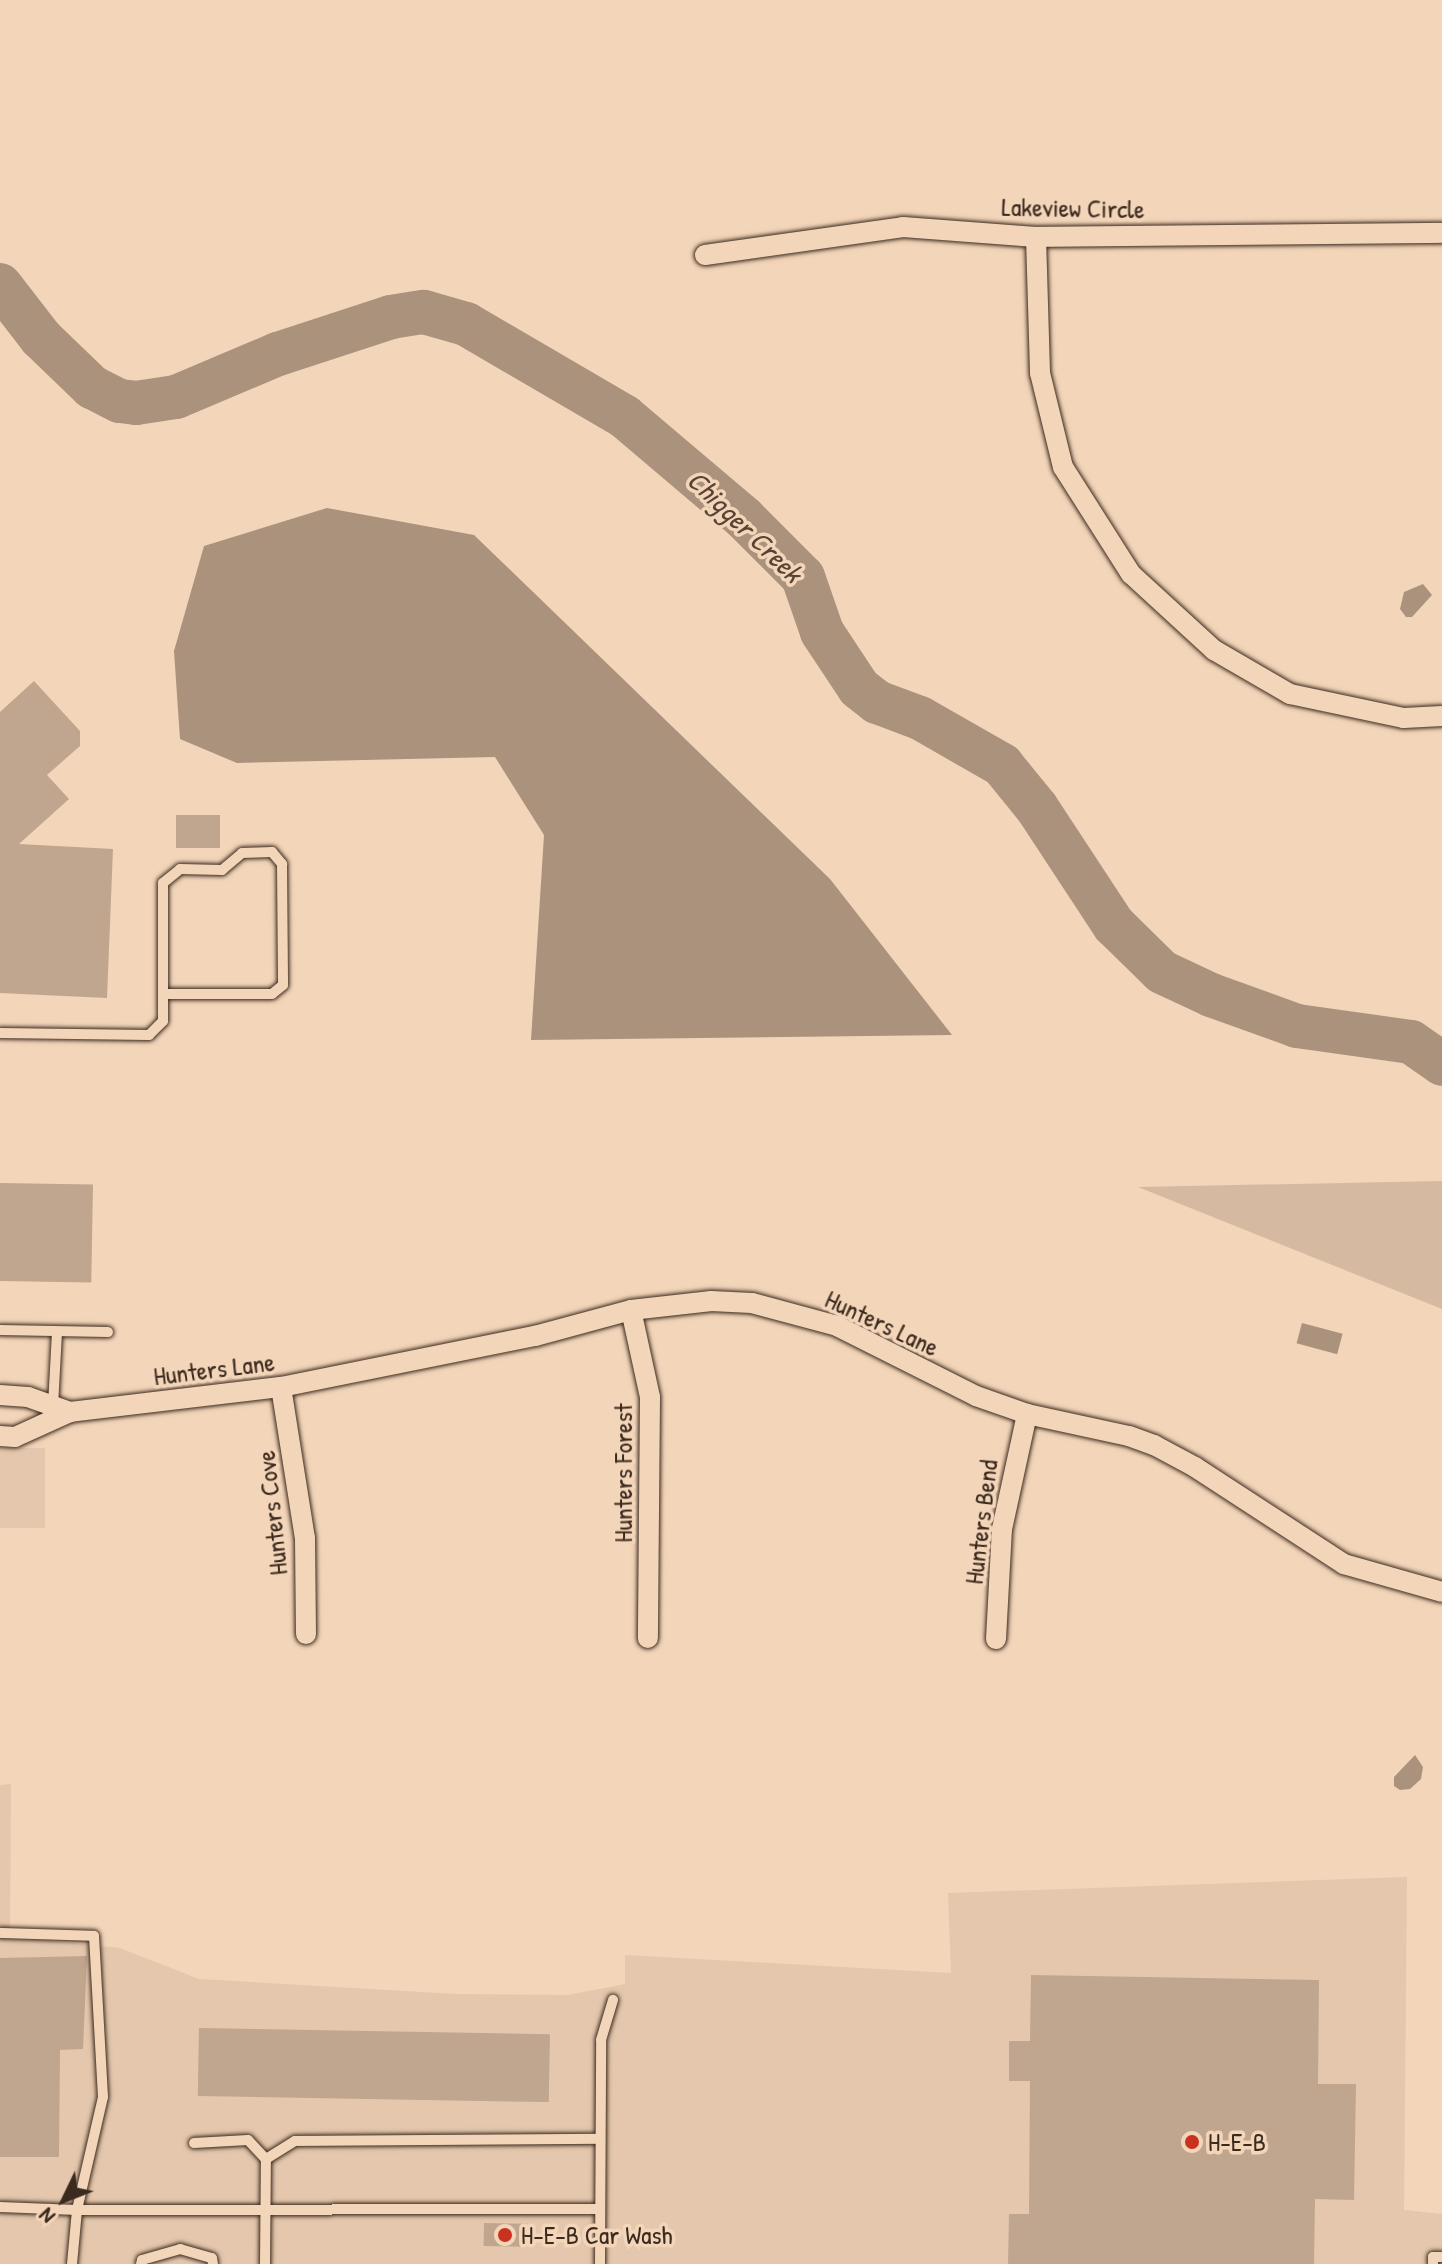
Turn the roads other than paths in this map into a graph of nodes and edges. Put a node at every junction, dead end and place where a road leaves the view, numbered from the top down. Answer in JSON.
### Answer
{"nodes":[{"id":1,"x":1442,"y":233,"type":"edge"},
{"id":2,"x":1036,"y":237,"type":"junction"},
{"id":3,"x":705,"y":255,"type":"dead end"},
{"id":4,"x":1442,"y":716,"type":"edge"},
{"id":5,"x":163,"y":994,"type":"junction"},
{"id":6,"x":0,"y":1033,"type":"edge"},
{"id":7,"x":631,"y":1310,"type":"junction"},
{"id":8,"x":0,"y":1330,"type":"edge"},
{"id":9,"x":57,"y":1332,"type":"junction"},
{"id":10,"x":108,"y":1332,"type":"dead end"},
{"id":11,"x":281,"y":1387,"type":"junction"},
{"id":12,"x":0,"y":1395,"type":"edge"},
{"id":13,"x":61,"y":1409,"type":"junction"},
{"id":14,"x":1027,"y":1414,"type":"junction"},
{"id":15,"x":0,"y":1436,"type":"edge"},
{"id":16,"x":1442,"y":1592,"type":"edge"},
{"id":17,"x":306,"y":1634,"type":"dead end"},
{"id":18,"x":648,"y":1638,"type":"dead end"},
{"id":19,"x":996,"y":1639,"type":"dead end"},
{"id":20,"x":0,"y":1933,"type":"edge"},
{"id":21,"x":613,"y":2000,"type":"dead end"},
{"id":22,"x":600,"y":2139,"type":"junction"},
{"id":23,"x":194,"y":2143,"type":"dead end"},
{"id":24,"x":266,"y":2159,"type":"junction"},
{"id":25,"x":0,"y":2207,"type":"edge"},
{"id":26,"x":600,"y":2209,"type":"junction"},
{"id":27,"x":77,"y":2210,"type":"junction"},
{"id":28,"x":265,"y":2213,"type":"junction"},
{"id":29,"x":1442,"y":2257,"type":"edge"},
{"id":30,"x":72,"y":2264,"type":"edge"},
{"id":31,"x":141,"y":2264,"type":"edge"},
{"id":32,"x":213,"y":2264,"type":"edge"},
{"id":33,"x":265,"y":2264,"type":"edge"},
{"id":34,"x":600,"y":2264,"type":"edge"},
{"id":35,"x":1433,"y":2264,"type":"edge"}],
"edges":[{"from":1,"to":2,"type":"street","name":"Lakeview Circle"},
{"from":2,"to":3,"type":"street","name":"Lakeview Circle"},
{"from":2,"to":4,"type":"street"},
{"from":5,"to":5,"type":"lane"},
{"from":5,"to":6,"type":"lane"},
{"from":7,"to":11,"type":"street","name":"Hunters Lane"},
{"from":7,"to":14,"type":"street","name":"Hunters Lane"},
{"from":7,"to":18,"type":"street","name":"Hunters Forest"},
{"from":8,"to":9,"type":"lane"},
{"from":9,"to":10,"type":"lane"},
{"from":9,"to":13,"type":"lane"},
{"from":11,"to":13,"type":"street","name":"Hunters Lane"},
{"from":11,"to":17,"type":"street","name":"Hunters Cove"},
{"from":12,"to":13,"type":"street","name":"Hunters Lane"},
{"from":13,"to":15,"type":"street","name":"Hunters Lane"},
{"from":14,"to":16,"type":"street","name":"Hunters Lane"},
{"from":14,"to":19,"type":"street","name":"Hunters Bend"},
{"from":20,"to":27,"type":"lane"},
{"from":21,"to":22,"type":"lane"},
{"from":22,"to":24,"type":"lane"},
{"from":22,"to":26,"type":"lane"},
{"from":23,"to":24,"type":"lane"},
{"from":24,"to":28,"type":"lane"},
{"from":25,"to":27,"type":"lane"},
{"from":26,"to":28,"type":"lane"},
{"from":26,"to":34,"type":"lane"},
{"from":27,"to":28,"type":"lane"},
{"from":27,"to":30,"type":"lane"},
{"from":28,"to":33,"type":"lane"},
{"from":29,"to":35,"type":"lane"},
{"from":31,"to":32,"type":"lane"}]}
